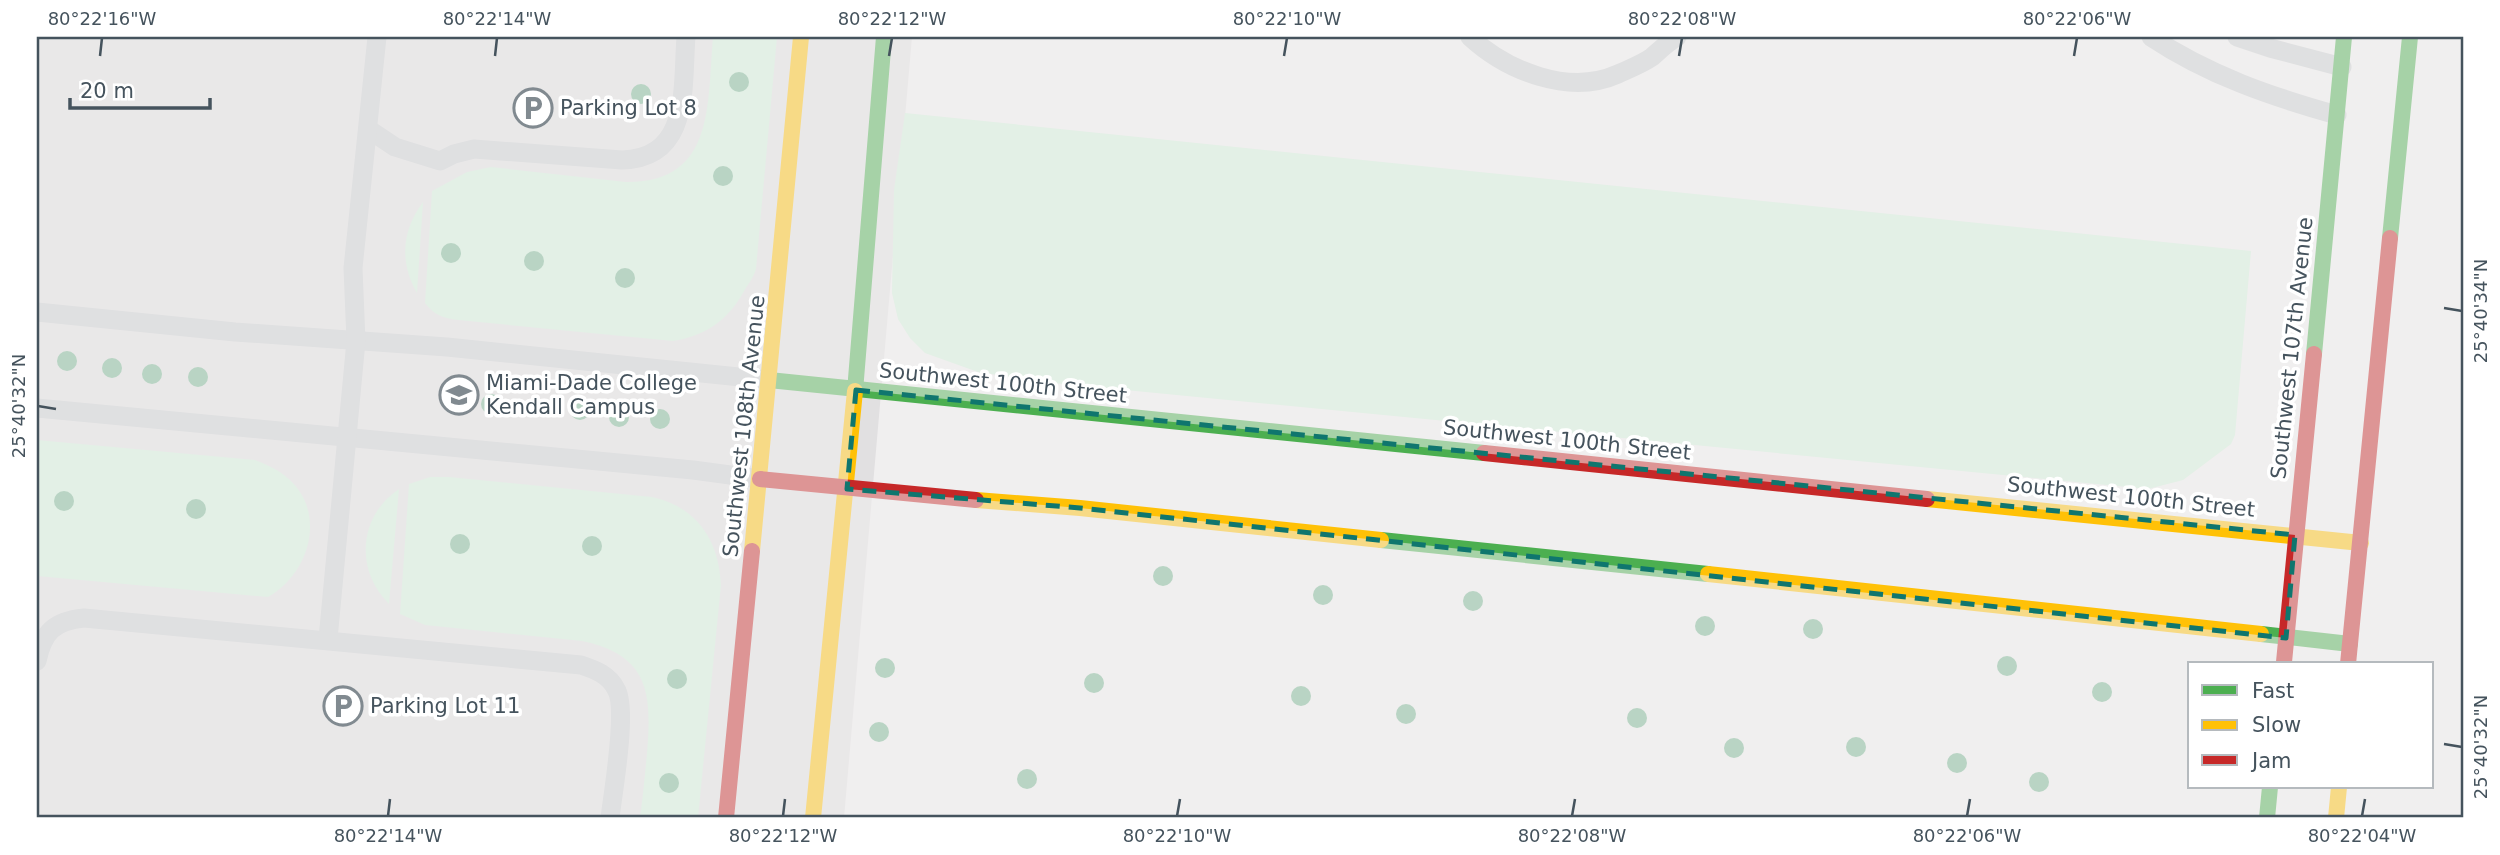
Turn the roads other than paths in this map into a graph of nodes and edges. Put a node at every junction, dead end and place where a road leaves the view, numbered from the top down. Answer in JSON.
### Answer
{"nodes":[{"id":1,"x":377,"y":37,"type":"edge"},
{"id":2,"x":686,"y":37,"type":"edge"},
{"id":3,"x":801,"y":37,"type":"edge"},
{"id":4,"x":884,"y":37,"type":"edge"},
{"id":5,"x":1470,"y":37,"type":"edge"},
{"id":6,"x":1677,"y":37,"type":"edge"},
{"id":7,"x":2151,"y":37,"type":"edge"},
{"id":8,"x":2237,"y":37,"type":"edge"},
{"id":9,"x":2344,"y":37,"type":"edge"},
{"id":10,"x":2410,"y":37,"type":"edge"},
{"id":11,"x":2342,"y":67,"type":"junction"},
{"id":12,"x":2337,"y":116,"type":"junction"},
{"id":13,"x":368,"y":129,"type":"junction"},
{"id":14,"x":37,"y":312,"type":"edge"},
{"id":15,"x":356,"y":341,"type":"junction"},
{"id":16,"x":769,"y":380,"type":"junction"},
{"id":17,"x":856,"y":390,"type":"junction"},
{"id":18,"x":37,"y":408,"type":"edge"},
{"id":19,"x":348,"y":438,"type":"junction"},
{"id":20,"x":760,"y":479,"type":"junction"},
{"id":21,"x":847,"y":489,"type":"junction"},
{"id":22,"x":2295,"y":536,"type":"junction"},
{"id":23,"x":2361,"y":543,"type":"junction"},
{"id":24,"x":2286,"y":638,"type":"junction"},
{"id":25,"x":328,"y":639,"type":"junction"},
{"id":26,"x":2350,"y":644,"type":"junction"},
{"id":27,"x":37,"y":661,"type":"edge"},
{"id":28,"x":2283,"y":662,"type":"edge"},
{"id":29,"x":2348,"y":662,"type":"edge"},
{"id":30,"x":2270,"y":788,"type":"edge"},
{"id":31,"x":2339,"y":788,"type":"edge"},
{"id":32,"x":610,"y":818,"type":"edge"},
{"id":33,"x":726,"y":818,"type":"edge"},
{"id":34,"x":813,"y":818,"type":"edge"},
{"id":35,"x":2267,"y":818,"type":"edge"},
{"id":36,"x":2336,"y":818,"type":"edge"}],
"edges":[{"from":1,"to":13,"type":"lane"},
{"from":2,"to":13,"type":"lane"},
{"from":3,"to":16,"type":"street","name":"Southwest 108th Avenue"},
{"from":4,"to":17,"type":"street"},
{"from":5,"to":6,"type":"lane"},
{"from":7,"to":12,"type":"lane"},
{"from":8,"to":11,"type":"lane"},
{"from":9,"to":11,"type":"street","name":"Southwest 107th Avenue"},
{"from":10,"to":23,"type":"street"},
{"from":11,"to":12,"type":"street","name":"Southwest 107th Avenue"},
{"from":12,"to":22,"type":"street","name":"Southwest 107th Avenue"},
{"from":13,"to":15,"type":"lane"},
{"from":14,"to":15,"type":"lane"},
{"from":15,"to":16,"type":"lane"},
{"from":15,"to":19,"type":"lane"},
{"from":16,"to":17,"type":"street","name":"Southwest 100th Street"},
{"from":16,"to":20,"type":"street","name":"Southwest 108th Avenue"},
{"from":17,"to":21,"type":"street"},
{"from":17,"to":22,"type":"street","name":"Southwest 100th Street"},
{"from":18,"to":19,"type":"lane"},
{"from":19,"to":20,"type":"lane"},
{"from":19,"to":25,"type":"lane"},
{"from":20,"to":21,"type":"street"},
{"from":20,"to":33,"type":"street","name":"Southwest 108th Avenue"},
{"from":21,"to":24,"type":"street"},
{"from":21,"to":34,"type":"street"},
{"from":22,"to":23,"type":"street","name":"Southwest 100th Street"},
{"from":22,"to":24,"type":"street","name":"Southwest 107th Avenue"},
{"from":23,"to":26,"type":"street"},
{"from":24,"to":26,"type":"street"},
{"from":24,"to":28,"type":"street","name":"Southwest 107th Avenue"},
{"from":25,"to":27,"type":"lane"},
{"from":25,"to":32,"type":"lane"},
{"from":26,"to":29,"type":"street"},
{"from":30,"to":35,"type":"street"},
{"from":31,"to":36,"type":"street"}]}
